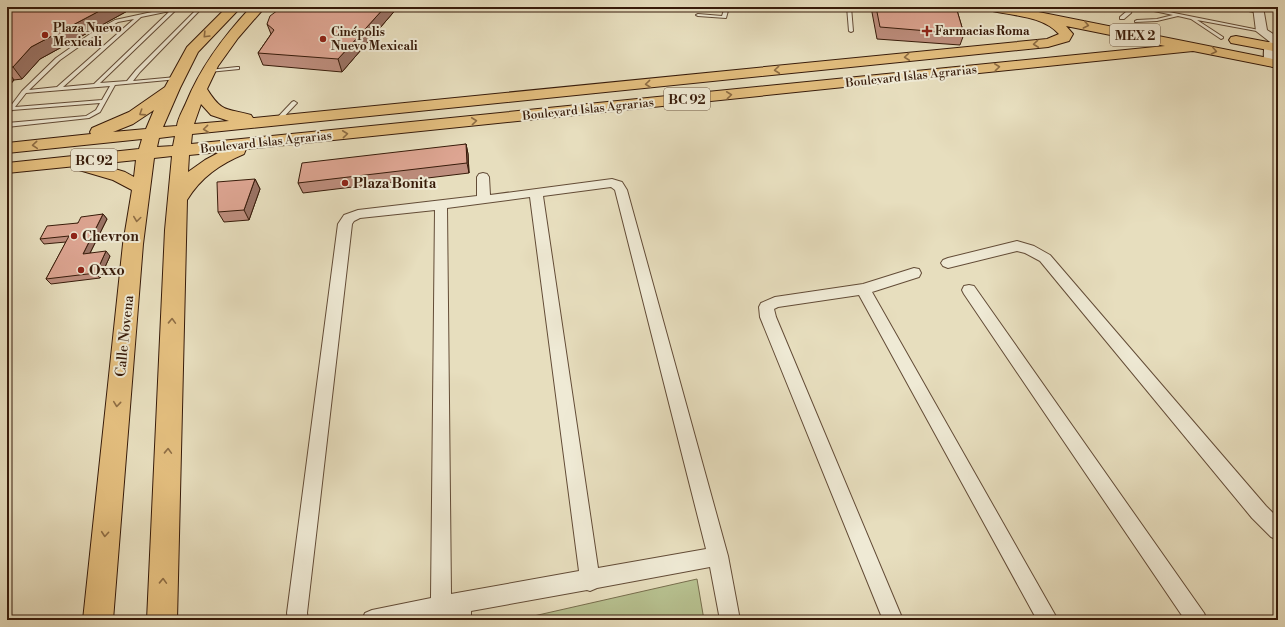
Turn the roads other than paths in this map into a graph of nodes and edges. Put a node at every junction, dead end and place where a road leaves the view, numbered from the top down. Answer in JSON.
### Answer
{"nodes":[{"id":1,"x":202,"y":7,"type":"edge"},
{"id":2,"x":234,"y":7,"type":"edge"},
{"id":3,"x":242,"y":7,"type":"edge"},
{"id":4,"x":258,"y":7,"type":"edge"},
{"id":5,"x":728,"y":7,"type":"edge"},
{"id":6,"x":848,"y":7,"type":"edge"},
{"id":7,"x":993,"y":7,"type":"edge"},
{"id":8,"x":1130,"y":7,"type":"edge"},
{"id":9,"x":1137,"y":7,"type":"edge"},
{"id":10,"x":1230,"y":7,"type":"edge"},
{"id":11,"x":176,"y":8,"type":"edge"},
{"id":12,"x":1150,"y":8,"type":"edge"},
{"id":13,"x":1258,"y":10,"type":"edge"},
{"id":14,"x":142,"y":15,"type":"junction"},
{"id":15,"x":698,"y":15,"type":"dead end"},
{"id":16,"x":1107,"y":16,"type":"dead end"},
{"id":17,"x":1043,"y":17,"type":"junction"},
{"id":18,"x":1122,"y":18,"type":"junction"},
{"id":19,"x":1192,"y":18,"type":"junction"},
{"id":20,"x":1179,"y":25,"type":"junction"},
{"id":21,"x":851,"y":31,"type":"dead end"},
{"id":22,"x":1262,"y":31,"type":"junction"},
{"id":23,"x":233,"y":35,"type":"junction"},
{"id":24,"x":1222,"y":38,"type":"junction"},
{"id":25,"x":1276,"y":45,"type":"edge"},
{"id":26,"x":1194,"y":47,"type":"junction"},
{"id":27,"x":860,"y":62,"type":"junction"},
{"id":28,"x":1274,"y":63,"type":"edge"},
{"id":29,"x":238,"y":68,"type":"dead end"},
{"id":30,"x":209,"y":71,"type":"junction"},
{"id":31,"x":129,"y":82,"type":"junction"},
{"id":32,"x":174,"y":83,"type":"junction"},
{"id":33,"x":113,"y":84,"type":"junction"},
{"id":34,"x":95,"y":86,"type":"junction"},
{"id":35,"x":58,"y":89,"type":"junction"},
{"id":36,"x":199,"y":89,"type":"junction"},
{"id":37,"x":788,"y":89,"type":"junction"},
{"id":38,"x":24,"y":92,"type":"junction"},
{"id":39,"x":518,"y":97,"type":"junction"},
{"id":40,"x":103,"y":101,"type":"junction"},
{"id":41,"x":294,"y":103,"type":"dead end"},
{"id":42,"x":9,"y":112,"type":"edge"},
{"id":43,"x":276,"y":122,"type":"junction"},
{"id":44,"x":443,"y":124,"type":"junction"},
{"id":45,"x":7,"y":125,"type":"edge"},
{"id":46,"x":184,"y":131,"type":"junction"},
{"id":47,"x":62,"y":143,"type":"junction"},
{"id":48,"x":259,"y":143,"type":"junction"},
{"id":49,"x":149,"y":145,"type":"junction"},
{"id":50,"x":7,"y":148,"type":"edge"},
{"id":51,"x":181,"y":151,"type":"junction"},
{"id":52,"x":60,"y":163,"type":"junction"},
{"id":53,"x":7,"y":168,"type":"edge"},
{"id":54,"x":483,"y":177,"type":"dead end"},
{"id":55,"x":141,"y":188,"type":"junction"},
{"id":56,"x":536,"y":192,"type":"junction"},
{"id":57,"x":177,"y":200,"type":"junction"},
{"id":58,"x":484,"y":200,"type":"junction"},
{"id":59,"x":441,"y":205,"type":"junction"},
{"id":60,"x":948,"y":262,"type":"dead end"},
{"id":61,"x":914,"y":273,"type":"dead end"},
{"id":62,"x":863,"y":289,"type":"junction"},
{"id":63,"x":968,"y":290,"type":"dead end"},
{"id":64,"x":1278,"y":531,"type":"edge"},
{"id":65,"x":718,"y":556,"type":"junction"},
{"id":66,"x":590,"y":581,"type":"junction"},
{"id":67,"x":454,"y":609,"type":"edge"},
{"id":68,"x":98,"y":620,"type":"edge"},
{"id":69,"x":162,"y":620,"type":"edge"},
{"id":70,"x":298,"y":620,"type":"edge"},
{"id":71,"x":372,"y":620,"type":"edge"},
{"id":72,"x":730,"y":620,"type":"edge"},
{"id":73,"x":893,"y":620,"type":"edge"},
{"id":74,"x":1048,"y":620,"type":"edge"},
{"id":75,"x":1197,"y":620,"type":"edge"}],
"edges":[{"from":1,"to":31,"type":"lane"},
{"from":2,"to":32,"type":"main road","name":"Calle Novena","one_way":true},
{"from":3,"to":23,"type":"main road"},
{"from":4,"to":23,"type":"main road"},
{"from":5,"to":15,"type":"lane"},
{"from":6,"to":21,"type":"lane"},
{"from":7,"to":17,"type":"main road","number":"MEX 2"},
{"from":8,"to":18,"type":"lane"},
{"from":9,"to":12,"type":"lane"},
{"from":10,"to":13,"type":"lane"},
{"from":11,"to":14,"type":"lane"},
{"from":11,"to":34,"type":"lane"},
{"from":12,"to":20,"type":"lane"},
{"from":13,"to":22,"type":"street"},
{"from":14,"to":35,"type":"lane"},
{"from":14,"to":38,"type":"lane"},
{"from":16,"to":18,"type":"main road","number":"MEX 2"},
{"from":17,"to":26,"type":"main road","number":"MEX 2","one_way":true},
{"from":17,"to":27,"type":"main road","name":"Boulevard Islas Agrarias","number":"BC 92","one_way":true},
{"from":18,"to":20,"type":"main road","number":"MEX 2"},
{"from":19,"to":20,"type":"lane"},
{"from":19,"to":22,"type":"lane"},
{"from":19,"to":24,"type":"lane"},
{"from":20,"to":24,"type":"main road","number":"MEX 2"},
{"from":22,"to":25,"type":"street"},
{"from":23,"to":30,"type":"main road"},
{"from":24,"to":25,"type":"main road","number":"MEX 2"},
{"from":25,"to":28,"type":"main road"},
{"from":26,"to":28,"type":"main road","number":"MEX 2","one_way":true},
{"from":37,"to":26,"type":"main road","name":"Boulevard Islas Agrarias","number":"BC 92","one_way":true},
{"from":27,"to":37,"type":"main road"},
{"from":27,"to":39,"type":"main road","name":"Boulevard Islas Agrarias","number":"BC 92","one_way":true},
{"from":29,"to":30,"type":"lane"},
{"from":30,"to":36,"type":"main road"},
{"from":31,"to":32,"type":"lane"},
{"from":31,"to":33,"type":"lane"},
{"from":32,"to":47,"type":"main road","one_way":true},
{"from":32,"to":49,"type":"main road","name":"Calle Novena"},
{"from":33,"to":34,"type":"lane"},
{"from":33,"to":40,"type":"lane"},
{"from":34,"to":35,"type":"lane"},
{"from":35,"to":38,"type":"lane"},
{"from":36,"to":43,"type":"main road"},
{"from":36,"to":46,"type":"main road"},
{"from":44,"to":37,"type":"main road","name":"Boulevard Islas Agrarias","number":"BC 92","one_way":true},
{"from":38,"to":42,"type":"lane"},
{"from":39,"to":43,"type":"main road","name":"Boulevard Islas Agrarias","number":"BC 92"},
{"from":39,"to":44,"type":"main road"},
{"from":40,"to":42,"type":"lane"},
{"from":40,"to":45,"type":"lane"},
{"from":41,"to":43,"type":"lane"},
{"from":43,"to":46,"type":"main road","name":"Boulevard Islas Agrarias","number":"BC 92","one_way":true},
{"from":48,"to":44,"type":"main road","name":"Boulevard Islas Agrarias","number":"BC 92","one_way":true},
{"from":46,"to":49,"type":"main road","name":"Boulevard Islas Agrarias","number":"BC 92"},
{"from":46,"to":51,"type":"main road"},
{"from":47,"to":49,"type":"main road","name":"Boulevard Islas Agrarias","number":"BC 92"},
{"from":47,"to":50,"type":"main road","name":"Boulevard Islas Agrarias","number":"BC 92","one_way":true},
{"from":48,"to":51,"type":"main road","name":"Boulevard Islas Agrarias","number":"BC 92"},
{"from":48,"to":57,"type":"main road"},
{"from":49,"to":51,"type":"main road","name":"Boulevard Islas Agrarias","number":"BC 92"},
{"from":49,"to":52,"type":"main road","name":"Boulevard Islas Agrarias","number":"BC 92"},
{"from":49,"to":55,"type":"main road","name":"Calle Novena"},
{"from":51,"to":57,"type":"main road"},
{"from":52,"to":53,"type":"main road","name":"Boulevard Islas Agrarias","number":"BC 92"},
{"from":52,"to":55,"type":"main road"},
{"from":54,"to":58,"type":"street"},
{"from":55,"to":68,"type":"main road","name":"Calle Novena","one_way":true},
{"from":56,"to":58,"type":"street"},
{"from":56,"to":65,"type":"street"},
{"from":56,"to":66,"type":"street"},
{"from":69,"to":57,"type":"main road","one_way":true},
{"from":58,"to":59,"type":"street"},
{"from":59,"to":67,"type":"street"},
{"from":59,"to":70,"type":"street"},
{"from":60,"to":64,"type":"street"},
{"from":61,"to":62,"type":"street"},
{"from":62,"to":73,"type":"street"},
{"from":62,"to":74,"type":"street"},
{"from":63,"to":75,"type":"street"},
{"from":65,"to":66,"type":"street"},
{"from":65,"to":72,"type":"street"},
{"from":66,"to":67,"type":"street"},
{"from":67,"to":71,"type":"street"}]}
